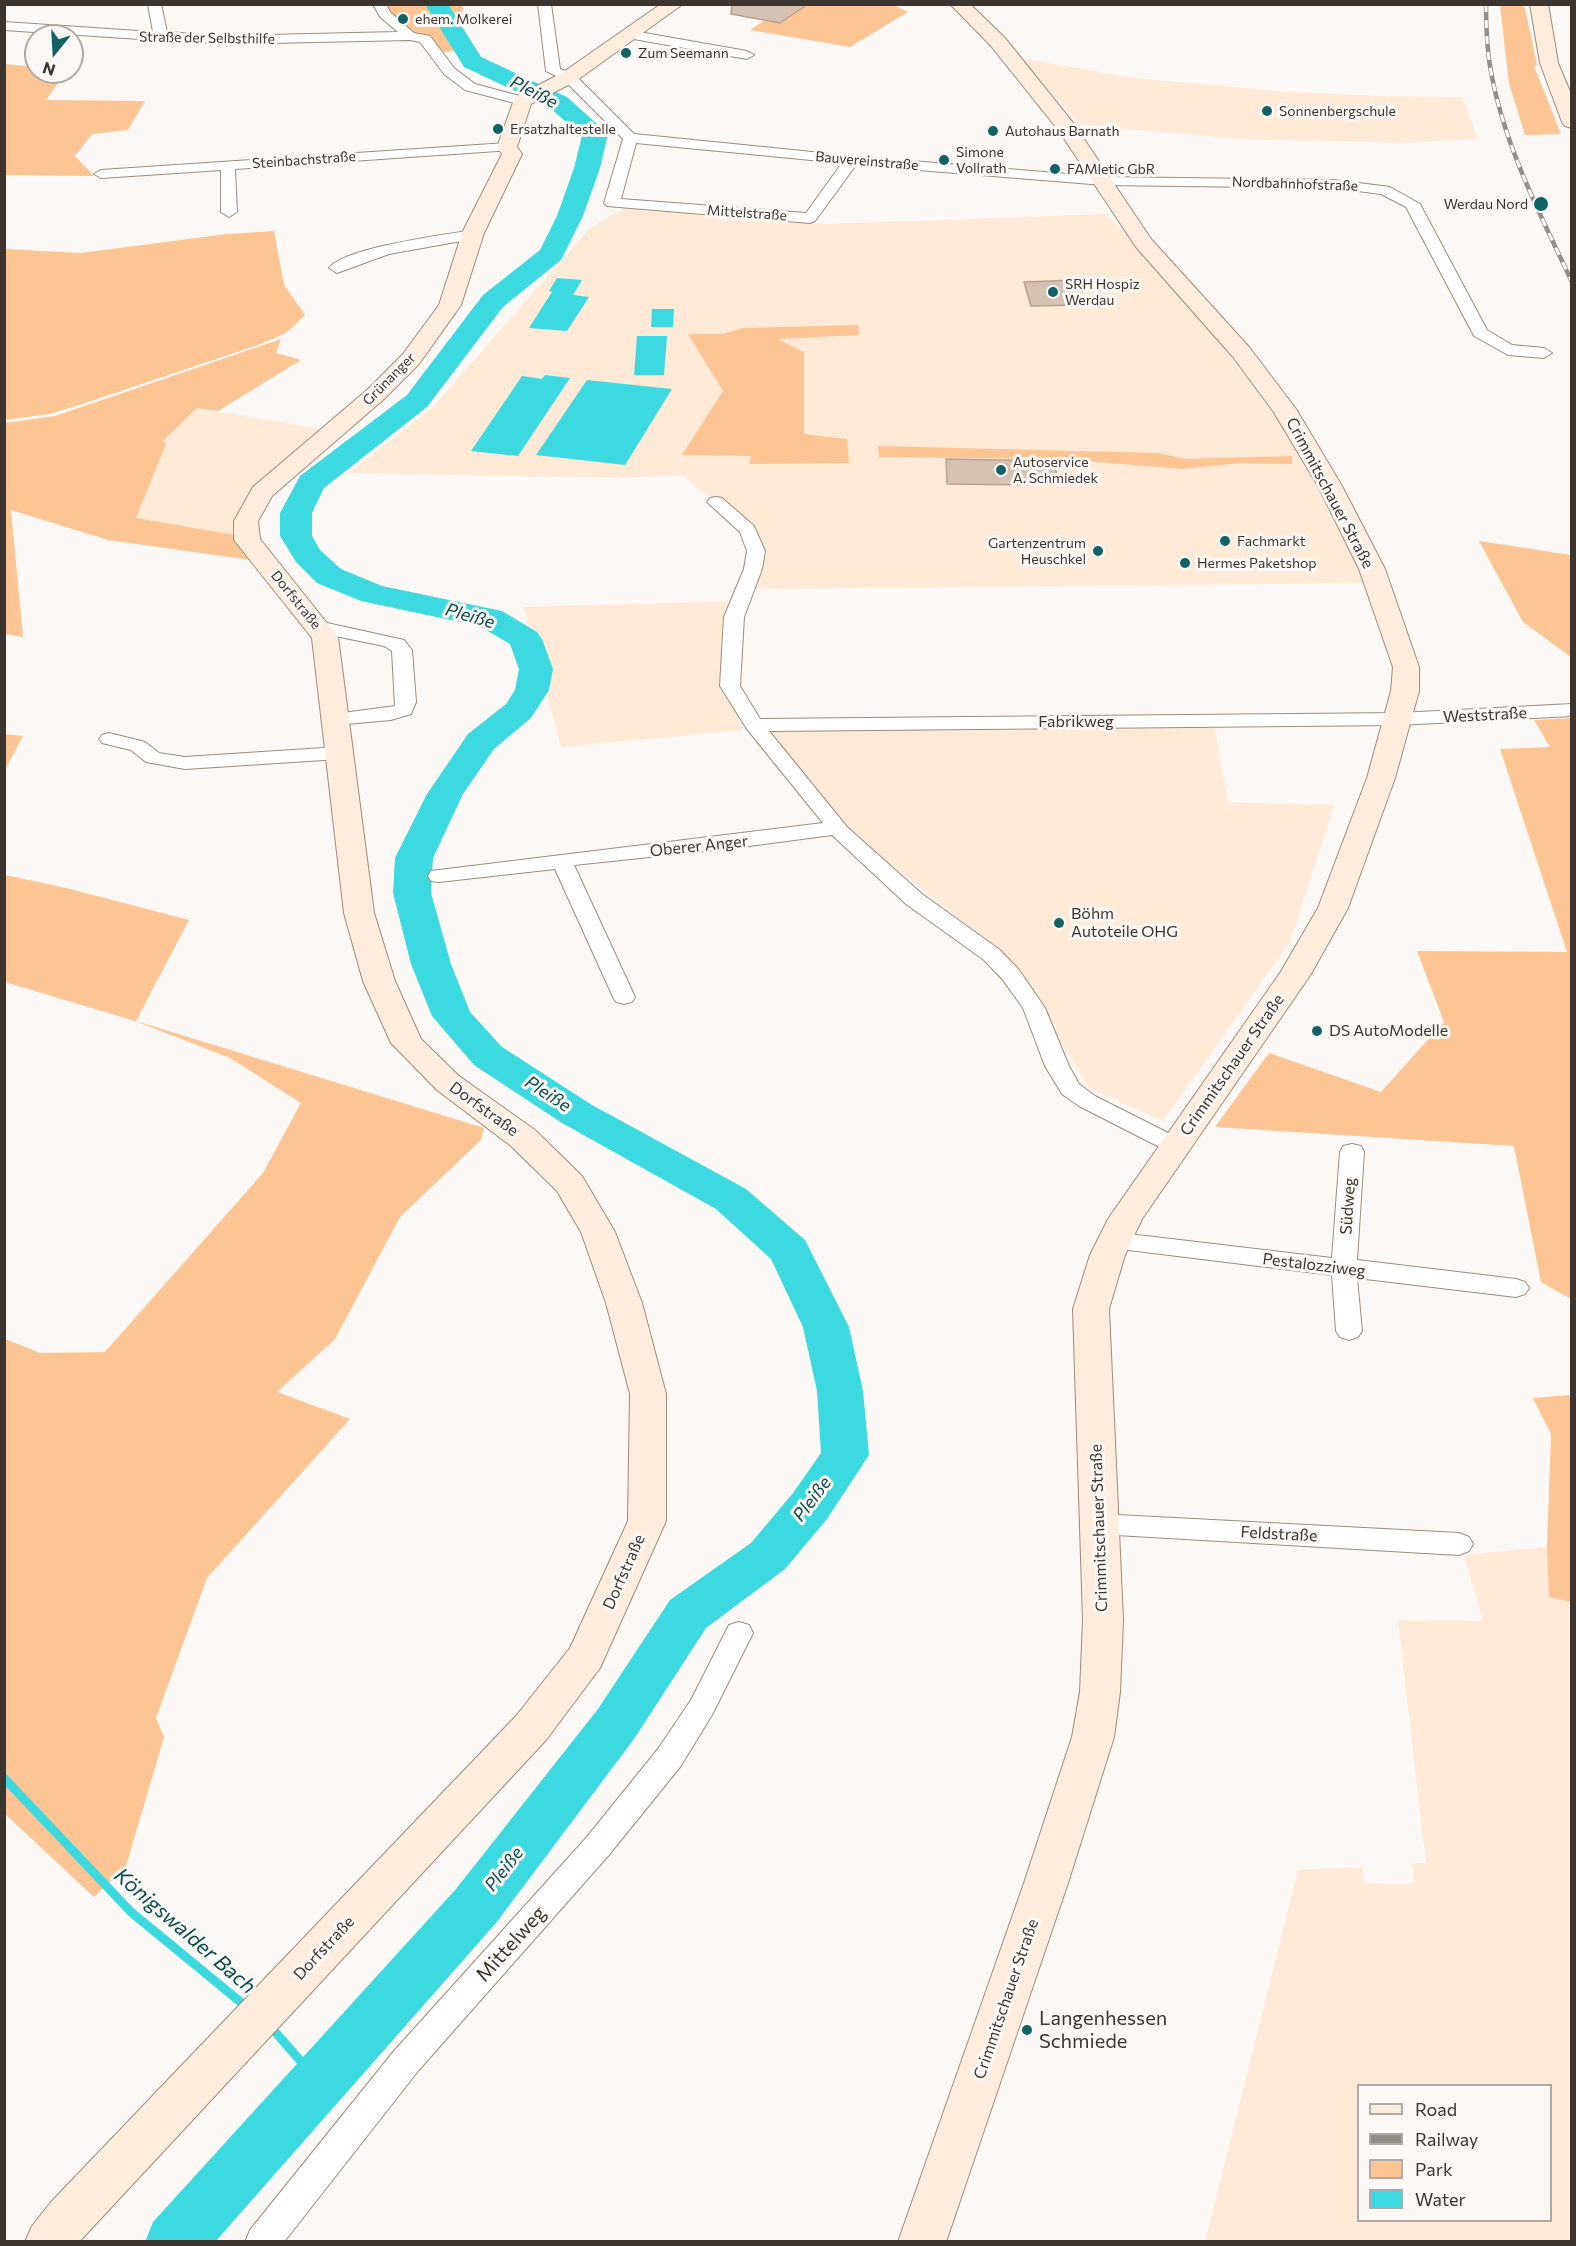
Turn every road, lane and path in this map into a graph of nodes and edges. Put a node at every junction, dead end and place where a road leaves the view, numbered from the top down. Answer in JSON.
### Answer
{"nodes":[{"id":1,"x":154,"y":4,"type":"edge"},
{"id":2,"x":379,"y":4,"type":"edge"},
{"id":3,"x":544,"y":4,"type":"edge"},
{"id":4,"x":674,"y":4,"type":"edge"},
{"id":5,"x":958,"y":4,"type":"edge"},
{"id":6,"x":1539,"y":4,"type":"edge"},
{"id":7,"x":4,"y":26,"type":"edge"},
{"id":8,"x":633,"y":35,"type":"junction"},
{"id":9,"x":410,"y":36,"type":"junction"},
{"id":10,"x":161,"y":38,"type":"junction"},
{"id":11,"x":747,"y":55,"type":"dead end"},
{"id":12,"x":569,"y":77,"type":"junction"},
{"id":13,"x":526,"y":99,"type":"junction"},
{"id":14,"x":1572,"y":122,"type":"edge"},
{"id":15,"x":630,"y":138,"type":"junction"},
{"id":16,"x":507,"y":147,"type":"junction"},
{"id":17,"x":852,"y":160,"type":"junction"},
{"id":18,"x":228,"y":165,"type":"junction"},
{"id":19,"x":101,"y":174,"type":"dead end"},
{"id":20,"x":1104,"y":181,"type":"junction"},
{"id":21,"x":229,"y":212,"type":"dead end"},
{"id":22,"x":473,"y":235,"type":"junction"},
{"id":23,"x":337,"y":268,"type":"dead end"},
{"id":24,"x":1544,"y":353,"type":"dead end"},
{"id":25,"x":262,"y":492,"type":"joint"},
{"id":26,"x":716,"y":502,"type":"dead end"},
{"id":27,"x":318,"y":627,"type":"junction"},
{"id":28,"x":1572,"y":710,"type":"edge"},
{"id":29,"x":335,"y":719,"type":"junction"},
{"id":30,"x":1398,"y":719,"type":"junction"},
{"id":31,"x":754,"y":725,"type":"junction"},
{"id":32,"x":109,"y":739,"type":"dead end"},
{"id":33,"x":339,"y":753,"type":"junction"},
{"id":34,"x":836,"y":828,"type":"junction"},
{"id":35,"x":562,"y":862,"type":"junction"},
{"id":36,"x":440,"y":876,"type":"dead end"},
{"id":37,"x":624,"y":996,"type":"dead end"},
{"id":38,"x":1175,"y":1147,"type":"junction"},
{"id":39,"x":1352,"y":1152,"type":"dead end"},
{"id":40,"x":1112,"y":1240,"type":"junction"},
{"id":41,"x":1344,"y":1269,"type":"junction"},
{"id":42,"x":1516,"y":1288,"type":"dead end"},
{"id":43,"x":1349,"y":1331,"type":"dead end"},
{"id":44,"x":1099,"y":1524,"type":"junction"},
{"id":45,"x":1459,"y":1544,"type":"dead end"},
{"id":46,"x":739,"y":1633,"type":"dead end"},
{"id":47,"x":49,"y":2241,"type":"edge"},
{"id":48,"x":262,"y":2241,"type":"edge"},
{"id":49,"x":922,"y":2241,"type":"edge"}],
"edges":[{"from":1,"to":10,"type":"street"},
{"from":2,"to":9,"type":"street"},
{"from":3,"to":12,"type":"street"},
{"from":4,"to":8,"type":"street"},
{"from":5,"to":20,"type":"street","name":"Crimmitschauer Straße"},
{"from":6,"to":14,"type":"street"},
{"from":7,"to":10,"type":"street","name":"Straße der Selbsthilfe"},
{"from":8,"to":11,"type":"street"},
{"from":8,"to":12,"type":"street"},
{"from":9,"to":10,"type":"street","name":"Straße der Selbsthilfe"},
{"from":9,"to":13,"type":"street"},
{"from":12,"to":13,"type":"street"},
{"from":12,"to":15,"type":"street"},
{"from":13,"to":16,"type":"street","name":"Grünanger"},
{"from":15,"to":17,"type":"street","name":"Bauvereinstraße"},
{"from":15,"to":17,"type":"street","name":"Mittelstraße"},
{"from":16,"to":18,"type":"street","name":"Steinbachstraße"},
{"from":16,"to":22,"type":"street","name":"Grünanger"},
{"from":17,"to":20,"type":"street","name":"Bauvereinstraße"},
{"from":18,"to":19,"type":"street","name":"Steinbachstraße"},
{"from":18,"to":21,"type":"street"},
{"from":20,"to":24,"type":"street","name":"Nordbahnhofstraße"},
{"from":20,"to":30,"type":"street","name":"Crimmitschauer Straße"},
{"from":22,"to":23,"type":"street"},
{"from":22,"to":25,"type":"street","name":"Grünanger"},
{"from":25,"to":27,"type":"street","name":"Dorfstraße"},
{"from":26,"to":31,"type":"street"},
{"from":27,"to":29,"type":"street","name":"Dorfstraße"},
{"from":27,"to":29,"type":"street"},
{"from":28,"to":30,"type":"street","name":"Weststraße"},
{"from":29,"to":33,"type":"street","name":"Dorfstraße"},
{"from":30,"to":31,"type":"street","name":"Fabrikweg"},
{"from":30,"to":38,"type":"street","name":"Crimmitschauer Straße"},
{"from":31,"to":34,"type":"street"},
{"from":32,"to":33,"type":"street"},
{"from":33,"to":47,"type":"street","name":"Dorfstraße"},
{"from":34,"to":35,"type":"street","name":"Oberer Anger"},
{"from":34,"to":38,"type":"street"},
{"from":35,"to":36,"type":"street","name":"Oberer Anger"},
{"from":35,"to":37,"type":"street"},
{"from":38,"to":40,"type":"street","name":"Crimmitschauer Straße"},
{"from":39,"to":41,"type":"street","name":"Südweg"},
{"from":40,"to":41,"type":"street","name":"Pestalozziweg"},
{"from":40,"to":44,"type":"street","name":"Crimmitschauer Straße"},
{"from":41,"to":42,"type":"street","name":"Pestalozziweg"},
{"from":41,"to":43,"type":"street","name":"Südweg"},
{"from":44,"to":45,"type":"street","name":"Feldstraße"},
{"from":44,"to":49,"type":"street","name":"Crimmitschauer Straße"},
{"from":46,"to":48,"type":"street","name":"Mittelweg"}]}
